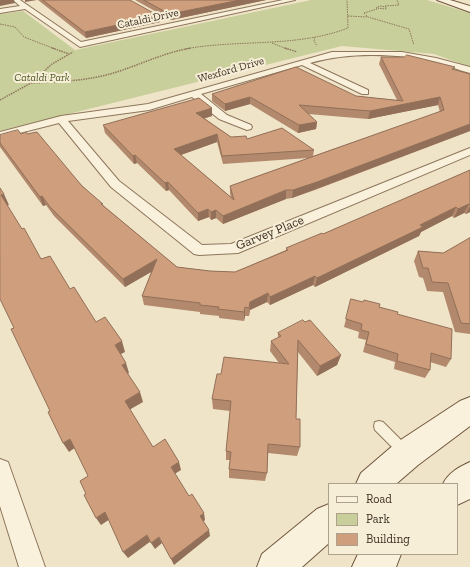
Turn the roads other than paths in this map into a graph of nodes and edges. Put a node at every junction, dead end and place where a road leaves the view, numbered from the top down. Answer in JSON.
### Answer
{"nodes":[{"id":1,"x":16,"y":0,"type":"edge"},
{"id":2,"x":292,"y":0,"type":"edge"},
{"id":3,"x":442,"y":0,"type":"edge"},
{"id":4,"x":25,"y":7,"type":"junction"},
{"id":5,"x":470,"y":9,"type":"edge"},
{"id":6,"x":0,"y":11,"type":"edge"},
{"id":7,"x":162,"y":19,"type":"edge"},
{"id":8,"x":173,"y":25,"type":"junction"},
{"id":9,"x":301,"y":58,"type":"junction"},
{"id":10,"x":470,"y":70,"type":"edge"},
{"id":11,"x":365,"y":92,"type":"dead end"},
{"id":12,"x":194,"y":93,"type":"junction"},
{"id":13,"x":61,"y":119,"type":"junction"},
{"id":14,"x":247,"y":127,"type":"dead end"},
{"id":15,"x":0,"y":135,"type":"edge"},
{"id":16,"x":470,"y":151,"type":"edge"},
{"id":17,"x":470,"y":410,"type":"edge"},
{"id":18,"x":379,"y":426,"type":"dead end"},
{"id":19,"x":407,"y":454,"type":"junction"},
{"id":20,"x":0,"y":470,"type":"edge"},
{"id":21,"x":470,"y":478,"type":"edge"},
{"id":22,"x":373,"y":483,"type":"edge"},
{"id":23,"x":458,"y":487,"type":"edge"},
{"id":24,"x":328,"y":522,"type":"edge"},
{"id":25,"x":383,"y":555,"type":"edge"},
{"id":26,"x":32,"y":567,"type":"edge"},
{"id":27,"x":275,"y":567,"type":"edge"},
{"id":28,"x":370,"y":567,"type":"edge"}],
"edges":[{"from":1,"to":4,"type":"street"},
{"from":2,"to":8,"type":"street","name":"Cataldi Drive"},
{"from":3,"to":5,"type":"main road"},
{"from":4,"to":6,"type":"street"},
{"from":4,"to":8,"type":"street","name":"Cataldi Drive"},
{"from":7,"to":8,"type":"street"},
{"from":9,"to":10,"type":"street","name":"Wexford Drive"},
{"from":9,"to":11,"type":"street"},
{"from":9,"to":12,"type":"street","name":"Wexford Drive"},
{"from":12,"to":13,"type":"street","name":"Wexford Drive"},
{"from":12,"to":14,"type":"street"},
{"from":13,"to":15,"type":"street","name":"Wexford Drive"},
{"from":13,"to":16,"type":"street","name":"Garvey Place"},
{"from":17,"to":19,"type":"main road"},
{"from":18,"to":19,"type":"lane"},
{"from":19,"to":22,"type":"main road"},
{"from":20,"to":26,"type":"street"},
{"from":21,"to":23,"type":"main road"},
{"from":24,"to":27,"type":"main road"},
{"from":25,"to":28,"type":"main road"}]}
